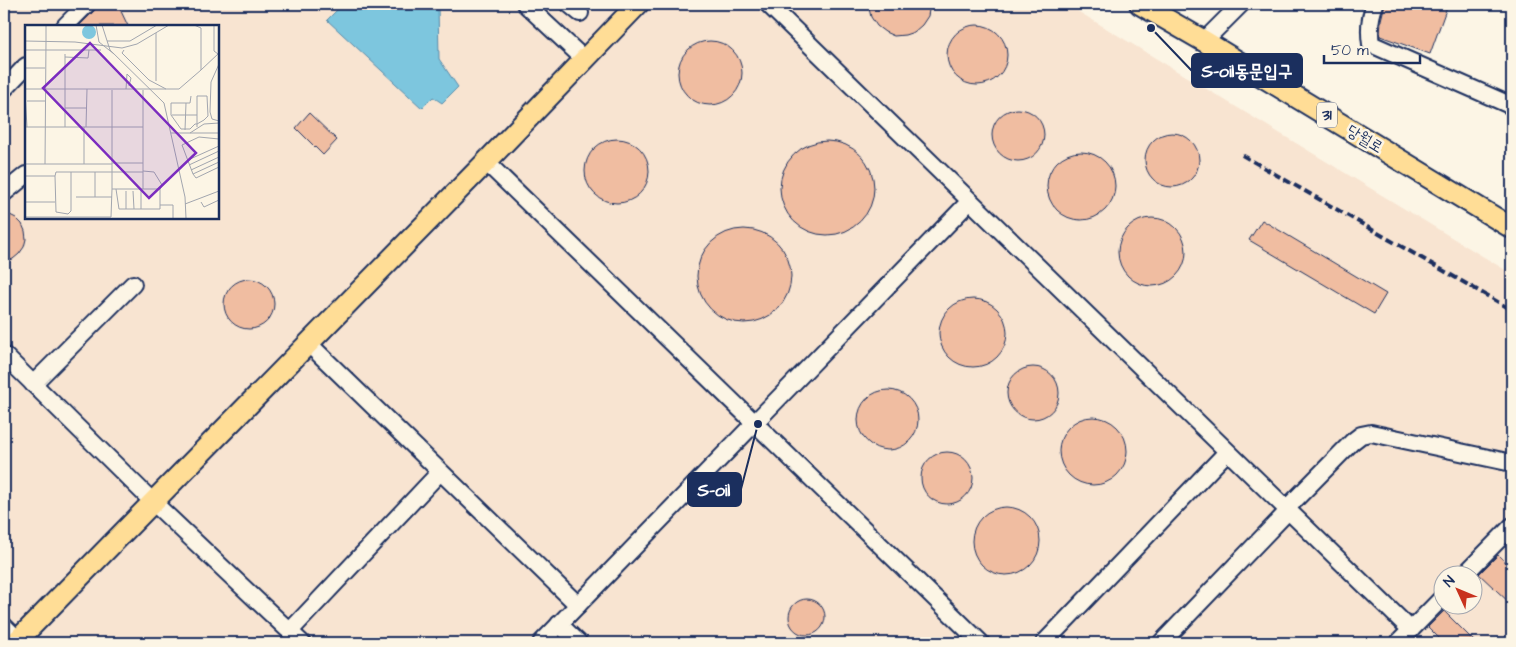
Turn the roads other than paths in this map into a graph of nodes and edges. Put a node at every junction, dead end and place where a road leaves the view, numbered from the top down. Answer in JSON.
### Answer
{"nodes":[{"id":1,"x":87,"y":4,"type":"edge"},
{"id":2,"x":525,"y":4,"type":"edge"},
{"id":3,"x":638,"y":4,"type":"edge"},
{"id":4,"x":768,"y":4,"type":"edge"},
{"id":5,"x":1140,"y":4,"type":"edge"},
{"id":6,"x":1241,"y":4,"type":"edge"},
{"id":7,"x":1375,"y":4,"type":"edge"},
{"id":8,"x":66,"y":25,"type":"edge"},
{"id":9,"x":1204,"y":41,"type":"junction"},
{"id":10,"x":584,"y":59,"type":"junction"},
{"id":11,"x":25,"y":67,"type":"edge"},
{"id":12,"x":4,"y":89,"type":"edge"},
{"id":13,"x":1512,"y":104,"type":"edge"},
{"id":14,"x":486,"y":162,"type":"junction"},
{"id":15,"x":25,"y":176,"type":"edge"},
{"id":16,"x":4,"y":193,"type":"edge"},
{"id":17,"x":970,"y":201,"type":"junction"},
{"id":18,"x":1512,"y":228,"type":"edge"},
{"id":19,"x":133,"y":284,"type":"dead end"},
{"id":20,"x":308,"y":344,"type":"junction"},
{"id":21,"x":7,"y":364,"type":"edge"},
{"id":22,"x":33,"y":384,"type":"junction"},
{"id":23,"x":755,"y":422,"type":"junction"},
{"id":24,"x":1228,"y":452,"type":"junction"},
{"id":25,"x":1512,"y":464,"type":"edge"},
{"id":26,"x":440,"y":472,"type":"junction"},
{"id":27,"x":153,"y":502,"type":"junction"},
{"id":28,"x":1287,"y":510,"type":"junction"},
{"id":29,"x":1512,"y":526,"type":"edge"},
{"id":30,"x":1475,"y":564,"type":"edge"},
{"id":31,"x":578,"y":606,"type":"junction"},
{"id":32,"x":1434,"y":606,"type":"edge"},
{"id":33,"x":560,"y":624,"type":"junction"},
{"id":34,"x":4,"y":626,"type":"edge"},
{"id":35,"x":1411,"y":630,"type":"junction"},
{"id":36,"x":290,"y":632,"type":"junction"},
{"id":37,"x":18,"y":642,"type":"edge"},
{"id":38,"x":302,"y":643,"type":"edge"},
{"id":39,"x":541,"y":643,"type":"edge"},
{"id":40,"x":579,"y":643,"type":"edge"},
{"id":41,"x":981,"y":643,"type":"edge"},
{"id":42,"x":1044,"y":643,"type":"edge"},
{"id":43,"x":1161,"y":643,"type":"edge"},
{"id":44,"x":1398,"y":643,"type":"edge"}],
"edges":[{"from":1,"to":8,"type":"street"},
{"from":2,"to":10,"type":"street"},
{"from":3,"to":10,"type":"main road"},
{"from":4,"to":17,"type":"street"},
{"from":5,"to":9,"type":"main road","name":"당월로","number":"31"},
{"from":6,"to":9,"type":"street"},
{"from":7,"to":13,"type":"street"},
{"from":9,"to":18,"type":"main road","name":"당월로","number":"31"},
{"from":10,"to":14,"type":"main road"},
{"from":11,"to":12,"type":"street"},
{"from":14,"to":20,"type":"main road"},
{"from":14,"to":23,"type":"street"},
{"from":15,"to":16,"type":"street"},
{"from":17,"to":23,"type":"street"},
{"from":17,"to":24,"type":"street"},
{"from":19,"to":22,"type":"street"},
{"from":20,"to":26,"type":"street"},
{"from":20,"to":27,"type":"main road"},
{"from":21,"to":22,"type":"street"},
{"from":22,"to":27,"type":"street"},
{"from":23,"to":31,"type":"street"},
{"from":23,"to":41,"type":"street"},
{"from":24,"to":28,"type":"street"},
{"from":24,"to":42,"type":"street"},
{"from":25,"to":28,"type":"street"},
{"from":26,"to":31,"type":"street"},
{"from":26,"to":36,"type":"street"},
{"from":27,"to":36,"type":"street"},
{"from":27,"to":37,"type":"main road"},
{"from":28,"to":35,"type":"street"},
{"from":28,"to":43,"type":"street"},
{"from":29,"to":30,"type":"street"},
{"from":31,"to":33,"type":"street"},
{"from":32,"to":35,"type":"street"},
{"from":33,"to":39,"type":"street"},
{"from":33,"to":40,"type":"street"},
{"from":34,"to":37,"type":"street"},
{"from":35,"to":44,"type":"street"},
{"from":36,"to":38,"type":"street"}]}
